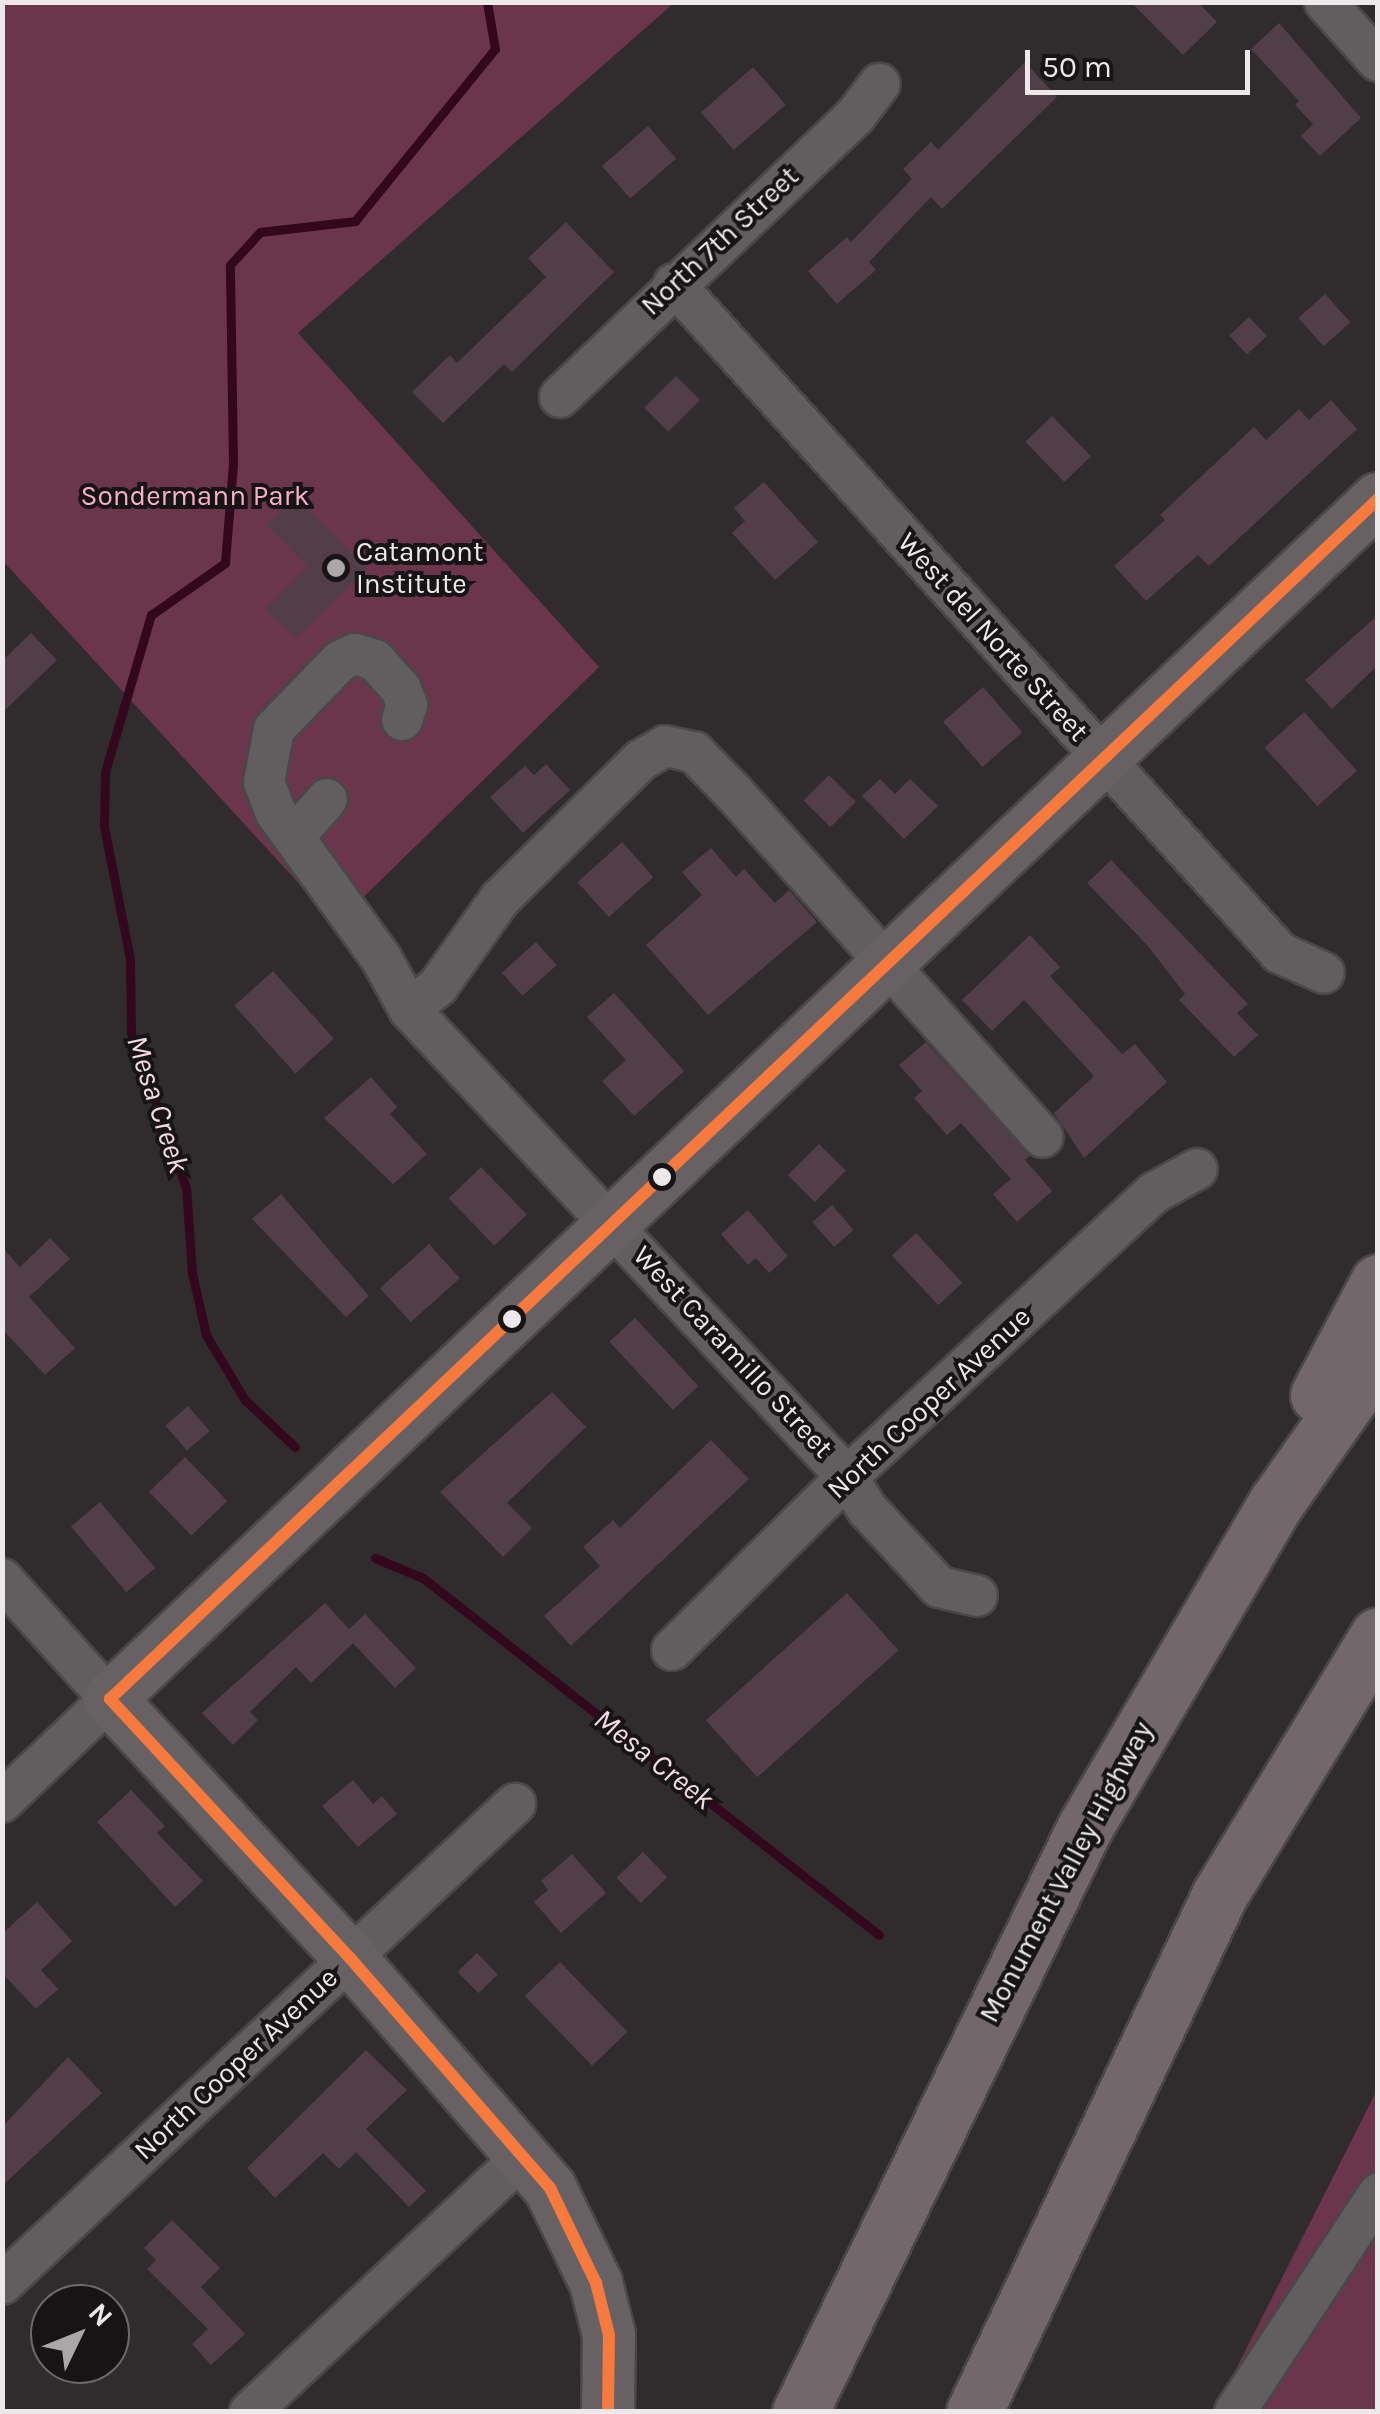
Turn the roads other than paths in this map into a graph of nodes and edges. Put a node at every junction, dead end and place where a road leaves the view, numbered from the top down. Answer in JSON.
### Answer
{"nodes":[{"id":1,"x":1325,"y":2,"type":"edge"},
{"id":2,"x":1378,"y":60,"type":"edge"},
{"id":3,"x":879,"y":84,"type":"dead end"},
{"id":4,"x":674,"y":284,"type":"junction"},
{"id":5,"x":560,"y":397,"type":"dead end"},
{"id":6,"x":1378,"y":499,"type":"edge"},
{"id":7,"x":402,"y":720,"type":"dead end"},
{"id":8,"x":1104,"y":760,"type":"junction"},
{"id":9,"x":327,"y":800,"type":"dead end"},
{"id":10,"x":294,"y":837,"type":"junction"},
{"id":11,"x":884,"y":967,"type":"junction"},
{"id":12,"x":1324,"y":973,"type":"dead end"},
{"id":13,"x":409,"y":1009,"type":"junction"},
{"id":14,"x":1043,"y":1137,"type":"dead end"},
{"id":15,"x":1196,"y":1168,"type":"dead end"},
{"id":16,"x":614,"y":1222,"type":"junction"},
{"id":17,"x":1378,"y":1282,"type":"edge"},
{"id":18,"x":1378,"y":1358,"type":"edge"},
{"id":19,"x":848,"y":1477,"type":"junction"},
{"id":20,"x":2,"y":1579,"type":"edge"},
{"id":21,"x":977,"y":1596,"type":"dead end"},
{"id":22,"x":1214,"y":1603,"type":"junction"},
{"id":23,"x":1378,"y":1635,"type":"edge"},
{"id":24,"x":672,"y":1650,"type":"dead end"},
{"id":25,"x":1378,"y":1698,"type":"edge"},
{"id":26,"x":110,"y":1699,"type":"junction"},
{"id":27,"x":2,"y":1802,"type":"edge"},
{"id":28,"x":514,"y":1804,"type":"dead end"},
{"id":29,"x":1220,"y":1894,"type":"junction"},
{"id":30,"x":349,"y":1957,"type":"junction"},
{"id":31,"x":525,"y":2155,"type":"junction"},
{"id":32,"x":1378,"y":2194,"type":"edge"},
{"id":33,"x":2,"y":2284,"type":"edge"},
{"id":34,"x":250,"y":2412,"type":"edge"},
{"id":35,"x":608,"y":2412,"type":"edge"},
{"id":36,"x":800,"y":2412,"type":"edge"},
{"id":37,"x":974,"y":2412,"type":"edge"},
{"id":38,"x":1235,"y":2412,"type":"edge"}],
"edges":[{"from":1,"to":2,"type":"street"},
{"from":3,"to":4,"type":"street","name":"North 7th Street"},
{"from":4,"to":5,"type":"street","name":"North 7th Street"},
{"from":4,"to":8,"type":"street","name":"West del Norte Street"},
{"from":6,"to":8,"type":"main road"},
{"from":7,"to":10,"type":"street","name":"West Caramillo Street"},
{"from":8,"to":11,"type":"main road"},
{"from":8,"to":12,"type":"street","name":"West del Norte Street"},
{"from":9,"to":10,"type":"street"},
{"from":10,"to":13,"type":"street","name":"West Caramillo Street"},
{"from":11,"to":13,"type":"street"},
{"from":11,"to":14,"type":"street"},
{"from":11,"to":16,"type":"main road"},
{"from":13,"to":16,"type":"street","name":"West Caramillo Street"},
{"from":15,"to":19,"type":"street","name":"North Cooper Avenue"},
{"from":16,"to":19,"type":"street","name":"West Caramillo Street"},
{"from":16,"to":26,"type":"main road"},
{"from":17,"to":22,"type":"highway"},
{"from":18,"to":22,"type":"highway","name":"Monument Valley Highway"},
{"from":19,"to":21,"type":"street","name":"West Caramillo Street"},
{"from":19,"to":24,"type":"street","name":"North Cooper Avenue"},
{"from":20,"to":26,"type":"street"},
{"from":22,"to":36,"type":"highway","name":"Monument Valley Highway"},
{"from":23,"to":29,"type":"highway"},
{"from":25,"to":29,"type":"highway"},
{"from":26,"to":27,"type":"street"},
{"from":26,"to":30,"type":"main road"},
{"from":28,"to":30,"type":"street","name":"North Cooper Avenue"},
{"from":29,"to":37,"type":"highway"},
{"from":30,"to":31,"type":"main road"},
{"from":30,"to":33,"type":"street","name":"North Cooper Avenue"},
{"from":31,"to":34,"type":"street"},
{"from":31,"to":35,"type":"main road"},
{"from":32,"to":38,"type":"street"}]}
